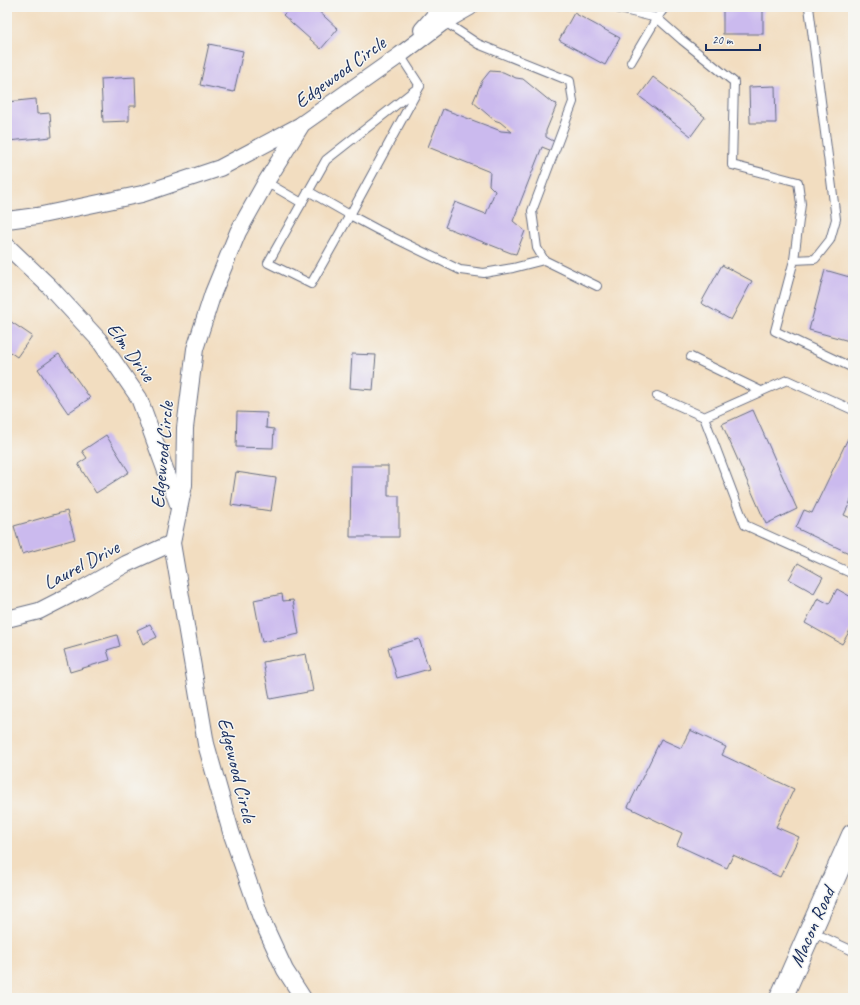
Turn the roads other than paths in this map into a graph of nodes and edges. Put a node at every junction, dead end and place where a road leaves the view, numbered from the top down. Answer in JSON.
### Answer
{"nodes":[{"id":1,"x":470,"y":7,"type":"edge"},
{"id":2,"x":615,"y":7,"type":"edge"},
{"id":3,"x":666,"y":7,"type":"edge"},
{"id":4,"x":809,"y":7,"type":"edge"},
{"id":5,"x":443,"y":14,"type":"edge"},
{"id":6,"x":657,"y":18,"type":"junction"},
{"id":7,"x":400,"y":56,"type":"junction"},
{"id":8,"x":631,"y":62,"type":"dead end"},
{"id":9,"x":420,"y":86,"type":"junction"},
{"id":10,"x":302,"y":124,"type":"junction"},
{"id":11,"x":266,"y":182,"type":"junction"},
{"id":12,"x":308,"y":191,"type":"junction"},
{"id":13,"x":302,"y":203,"type":"junction"},
{"id":14,"x":350,"y":215,"type":"junction"},
{"id":15,"x":7,"y":220,"type":"edge"},
{"id":16,"x":7,"y":246,"type":"edge"},
{"id":17,"x":544,"y":260,"type":"junction"},
{"id":18,"x":794,"y":260,"type":"junction"},
{"id":19,"x":597,"y":286,"type":"dead end"},
{"id":20,"x":691,"y":357,"type":"dead end"},
{"id":21,"x":853,"y":368,"type":"edge"},
{"id":22,"x":761,"y":391,"type":"junction"},
{"id":23,"x":657,"y":396,"type":"dead end"},
{"id":24,"x":853,"y":410,"type":"edge"},
{"id":25,"x":704,"y":417,"type":"junction"},
{"id":26,"x":180,"y":508,"type":"junction"},
{"id":27,"x":172,"y":543,"type":"junction"},
{"id":28,"x":853,"y":574,"type":"edge"},
{"id":29,"x":7,"y":619,"type":"edge"},
{"id":30,"x":853,"y":835,"type":"edge"},
{"id":31,"x":811,"y":932,"type":"junction"},
{"id":32,"x":853,"y":951,"type":"edge"},
{"id":33,"x":303,"y":998,"type":"edge"},
{"id":34,"x":781,"y":998,"type":"edge"}],
"edges":[{"from":1,"to":5,"type":"street"},
{"from":2,"to":6,"type":"lane"},
{"from":3,"to":6,"type":"lane"},
{"from":4,"to":18,"type":"lane"},
{"from":5,"to":7,"type":"street"},
{"from":5,"to":17,"type":"lane"},
{"from":6,"to":8,"type":"lane"},
{"from":6,"to":18,"type":"lane"},
{"from":7,"to":9,"type":"lane"},
{"from":7,"to":10,"type":"street","name":"Edgewood Circle"},
{"from":9,"to":12,"type":"lane"},
{"from":9,"to":14,"type":"lane"},
{"from":10,"to":11,"type":"street","name":"Edgewood Circle"},
{"from":10,"to":15,"type":"street"},
{"from":11,"to":13,"type":"lane"},
{"from":11,"to":26,"type":"street","name":"Edgewood Circle"},
{"from":12,"to":13,"type":"lane"},
{"from":12,"to":14,"type":"lane"},
{"from":13,"to":14,"type":"lane"},
{"from":14,"to":17,"type":"lane"},
{"from":16,"to":26,"type":"street","name":"Elm Drive"},
{"from":17,"to":19,"type":"lane"},
{"from":18,"to":21,"type":"lane"},
{"from":20,"to":22,"type":"lane"},
{"from":22,"to":24,"type":"lane"},
{"from":22,"to":25,"type":"lane"},
{"from":23,"to":25,"type":"lane"},
{"from":25,"to":28,"type":"lane"},
{"from":26,"to":27,"type":"street","name":"Edgewood Circle"},
{"from":27,"to":29,"type":"street","name":"Laurel Drive"},
{"from":27,"to":33,"type":"street","name":"Edgewood Circle"},
{"from":30,"to":31,"type":"main road","name":"Macon Road"},
{"from":31,"to":32,"type":"lane"},
{"from":31,"to":34,"type":"main road","name":"Macon Road"}]}
